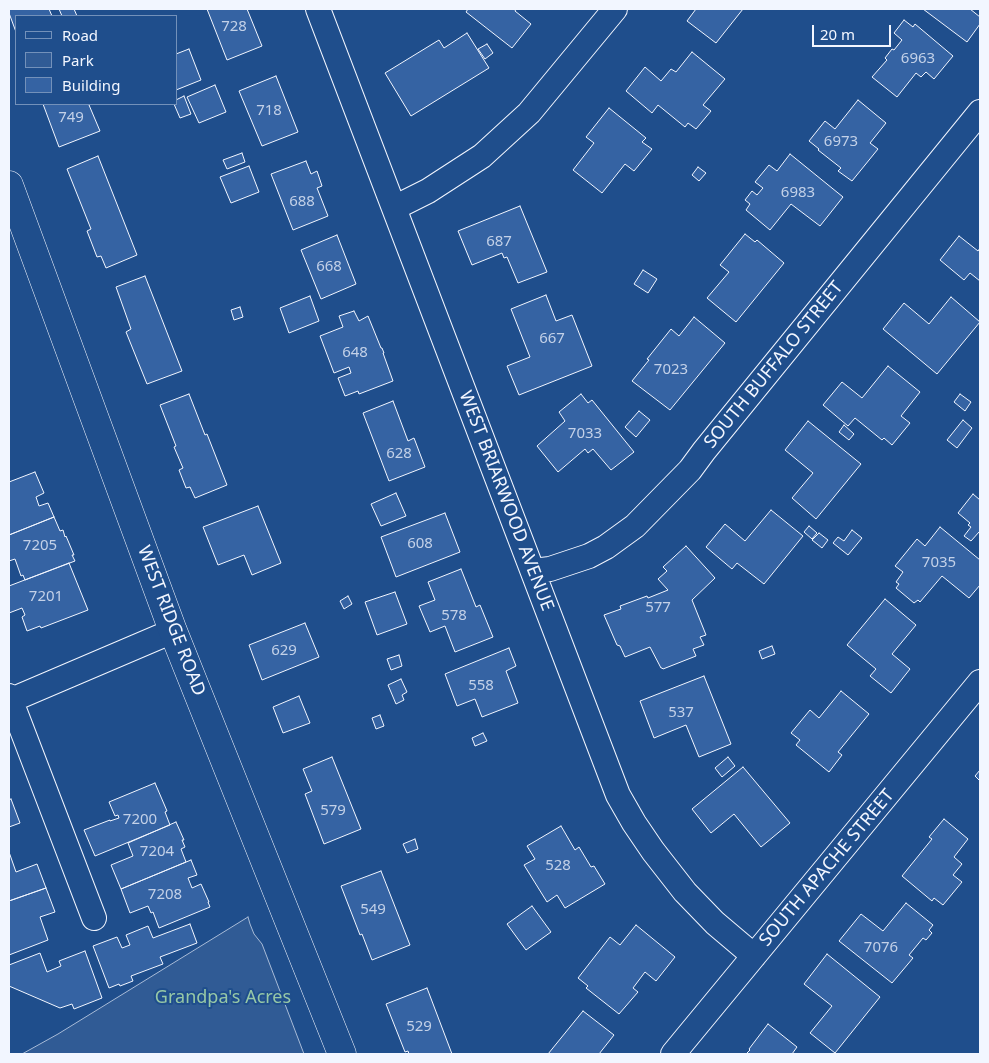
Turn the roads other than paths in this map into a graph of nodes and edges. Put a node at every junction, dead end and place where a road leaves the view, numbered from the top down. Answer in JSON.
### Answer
{"nodes":[{"id":1,"x":318,"y":9,"type":"edge"},
{"id":2,"x":615,"y":9,"type":"edge"},
{"id":3,"x":980,"y":112,"type":"edge"},
{"id":4,"x":9,"y":185,"type":"edge"},
{"id":5,"x":394,"y":208,"type":"junction"},
{"id":6,"x":533,"y":571,"type":"junction"},
{"id":7,"x":173,"y":631,"type":"junction"},
{"id":8,"x":980,"y":682,"type":"edge"},
{"id":9,"x":9,"y":699,"type":"edge"},
{"id":10,"x":94,"y":918,"type":"dead end"},
{"id":11,"x":754,"y":956,"type":"junction"},
{"id":12,"x":342,"y":1054,"type":"edge"},
{"id":13,"x":674,"y":1054,"type":"edge"}],
"edges":[{"from":1,"to":5,"type":"street","name":"WEST BRIARWOOD AVENUE"},
{"from":2,"to":5,"type":"street"},
{"from":3,"to":6,"type":"street","name":"SOUTH BUFFALO STREET"},
{"from":4,"to":7,"type":"street","name":"WEST RIDGE ROAD"},
{"from":5,"to":6,"type":"street","name":"WEST BRIARWOOD AVENUE"},
{"from":6,"to":11,"type":"street","name":"WEST BRIARWOOD AVENUE"},
{"from":7,"to":9,"type":"street"},
{"from":7,"to":12,"type":"street","name":"WEST RIDGE ROAD"},
{"from":8,"to":11,"type":"street","name":"SOUTH APACHE STREET"},
{"from":9,"to":10,"type":"street"},
{"from":11,"to":13,"type":"street","name":"SOUTH APACHE STREET"}]}
